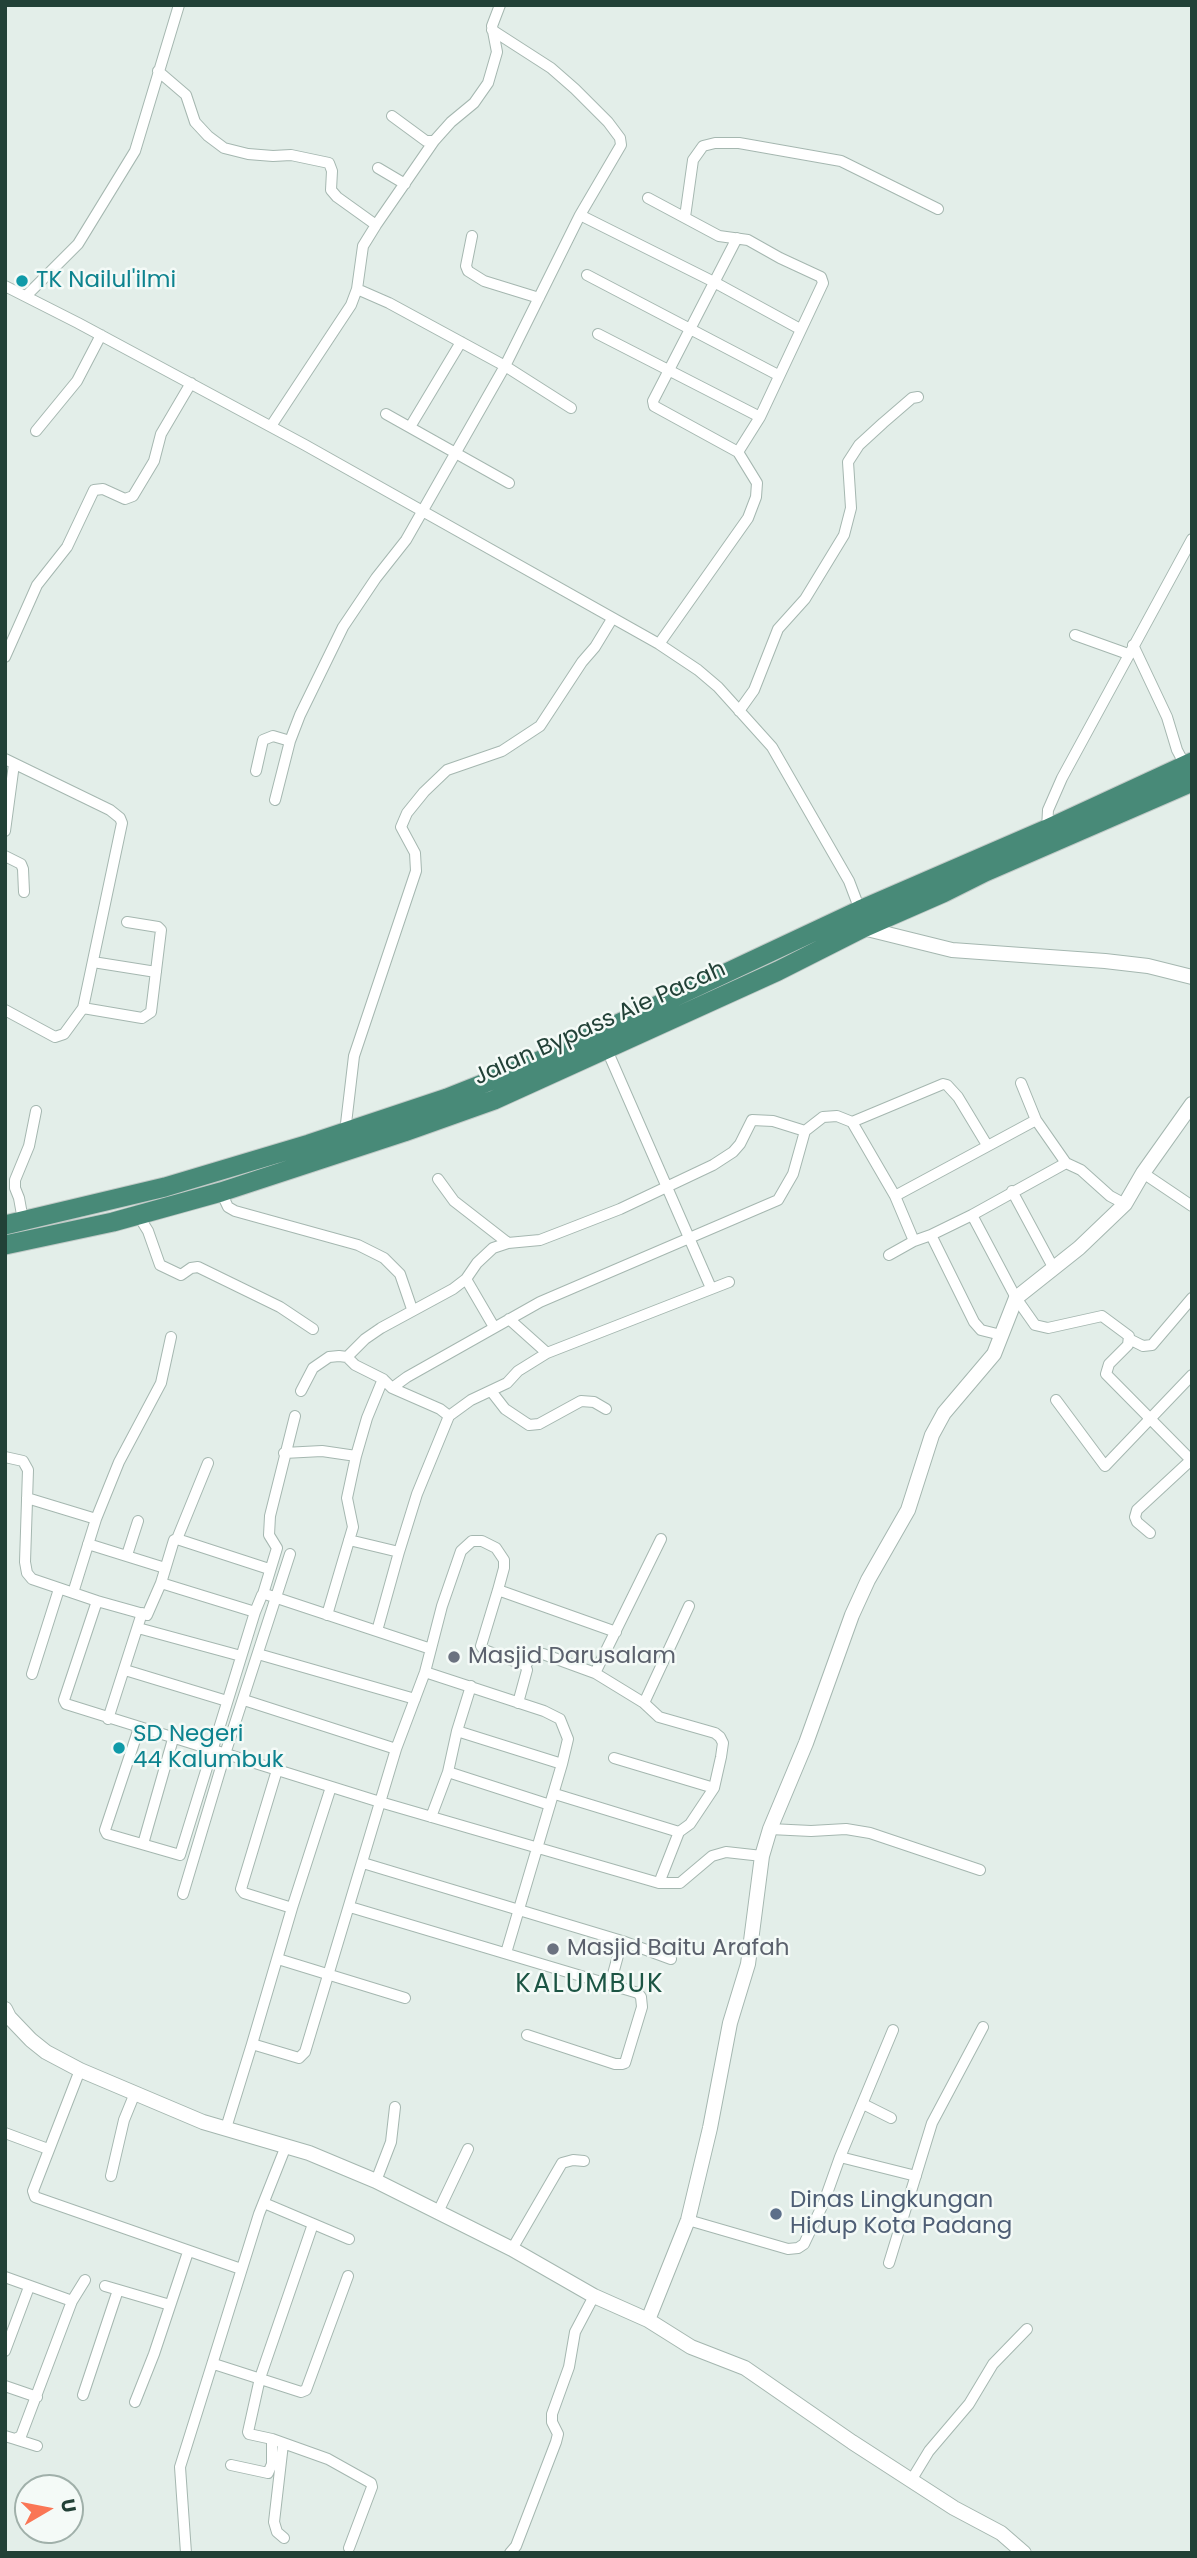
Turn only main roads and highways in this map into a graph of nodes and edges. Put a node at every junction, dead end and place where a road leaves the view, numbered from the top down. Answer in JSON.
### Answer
{"nodes":[{"id":1,"x":1190,"y":770,"type":"edge"},
{"id":2,"x":861,"y":919,"type":"junction"},
{"id":3,"x":126,"y":1196,"type":"junction"},
{"id":4,"x":138,"y":1215,"type":"junction"},
{"id":5,"x":14,"y":1223,"type":"edge"},
{"id":6,"x":5,"y":1245,"type":"edge"}],
"edges":[{"from":1,"to":2,"type":"highway"},
{"from":1,"to":2,"type":"highway","name":"Jalan Bypass Aie Pacah"},
{"from":2,"to":3,"type":"highway"},
{"from":2,"to":4,"type":"highway","name":"Jalan Bypass Aie Pacah"},
{"from":3,"to":4,"type":"highway"},
{"from":3,"to":5,"type":"highway"},
{"from":4,"to":6,"type":"highway","name":"Jalan Bypass Aie Pacah"}]}
